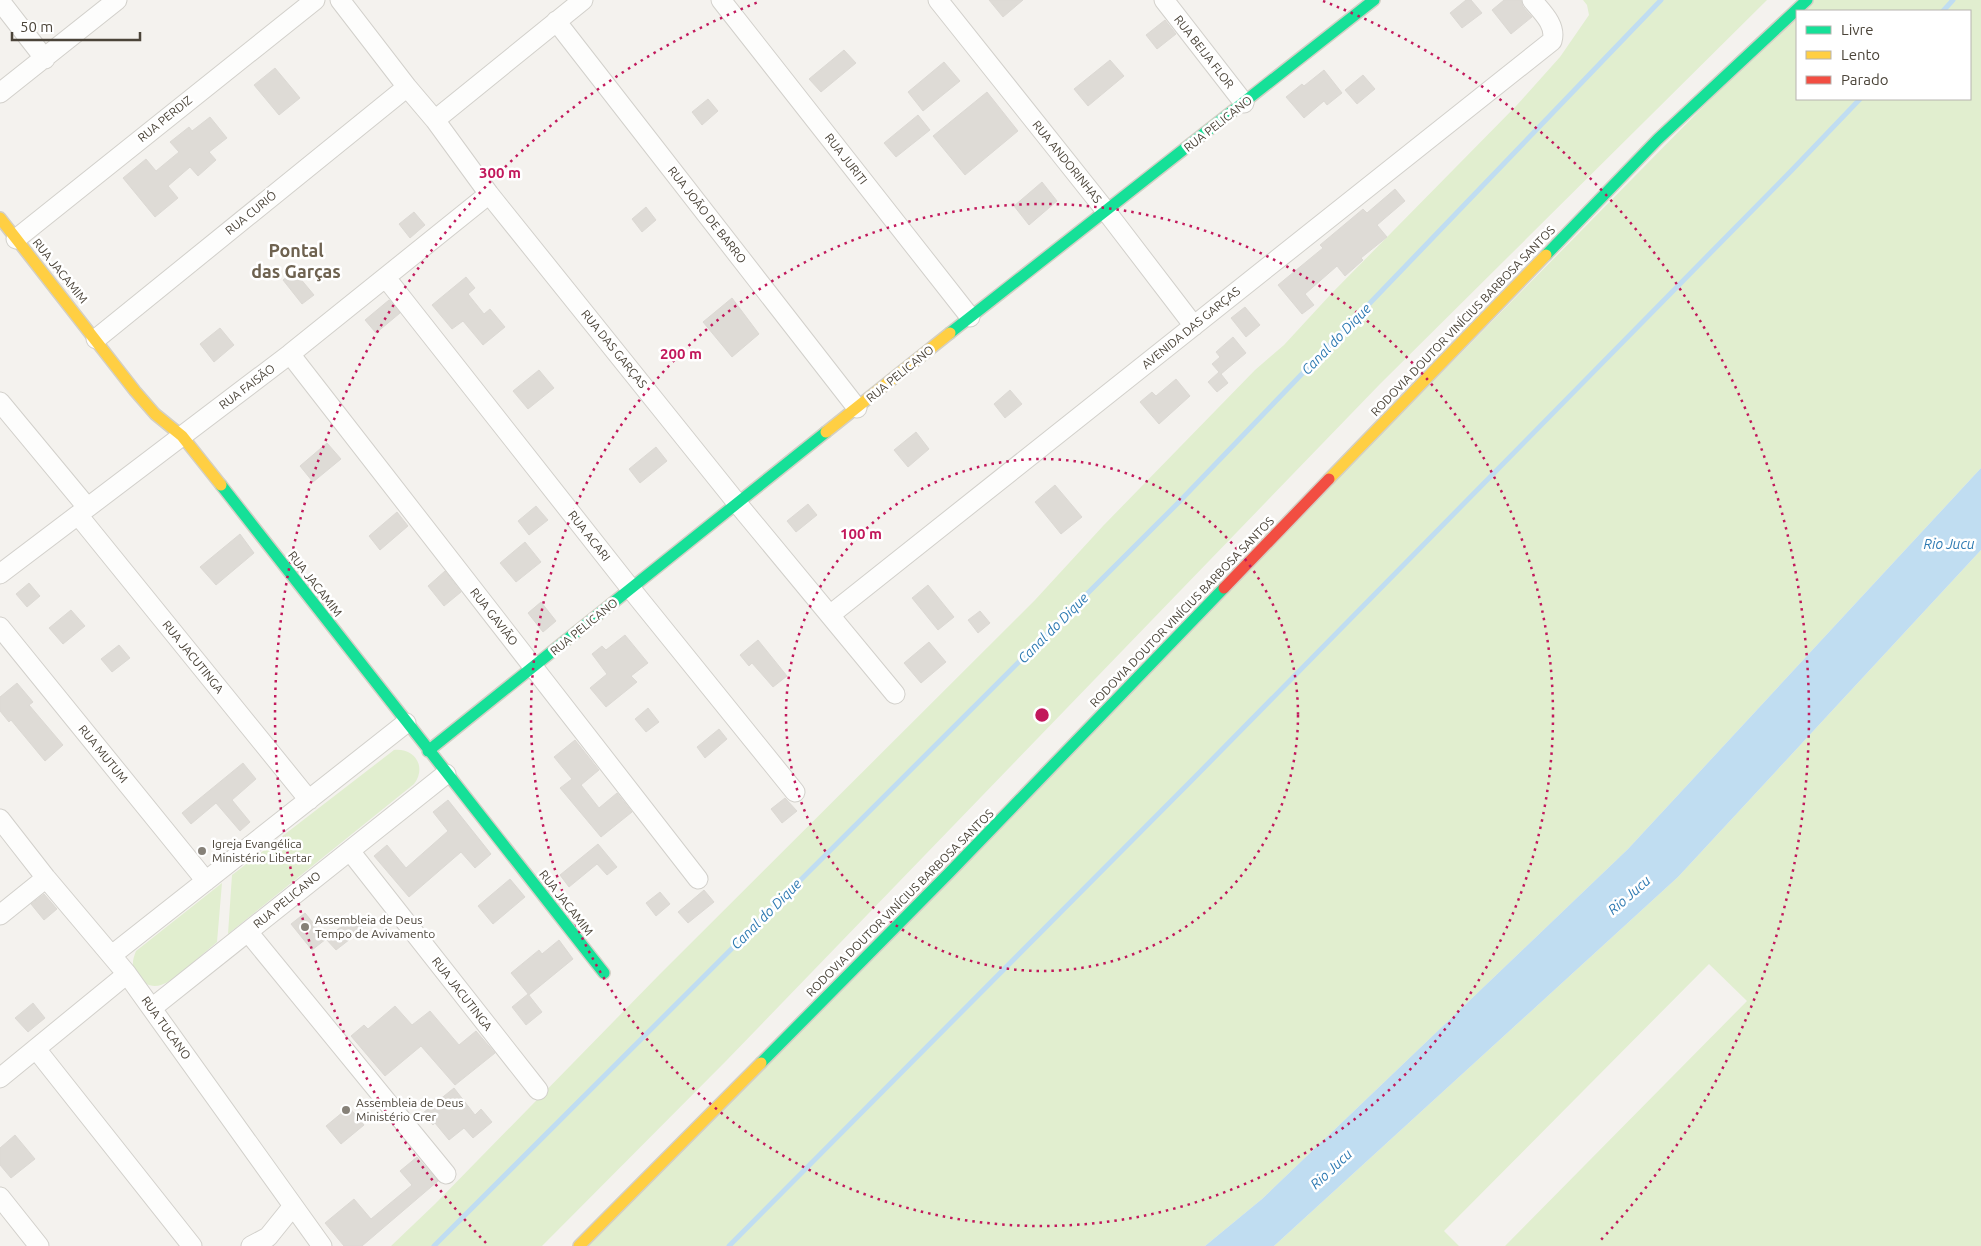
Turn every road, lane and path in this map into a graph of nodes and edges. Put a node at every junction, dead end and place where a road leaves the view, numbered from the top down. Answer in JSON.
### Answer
{"nodes":[{"id":1,"x":117,"y":0,"type":"edge"},
{"id":2,"x":315,"y":0,"type":"edge"},
{"id":3,"x":583,"y":0,"type":"edge"},
{"id":4,"x":721,"y":0,"type":"edge"},
{"id":5,"x":938,"y":0,"type":"edge"},
{"id":6,"x":1164,"y":0,"type":"edge"},
{"id":7,"x":1532,"y":0,"type":"edge"},
{"id":8,"x":1807,"y":0,"type":"edge"},
{"id":9,"x":0,"y":1,"type":"edge"},
{"id":10,"x":1366,"y":2,"type":"edge"},
{"id":11,"x":348,"y":3,"type":"edge"},
{"id":12,"x":1796,"y":10,"type":"edge"},
{"id":13,"x":1796,"y":10,"type":"edge"},
{"id":14,"x":556,"y":21,"type":"junction"},
{"id":15,"x":45,"y":59,"type":"junction"},
{"id":16,"x":407,"y":87,"type":"junction"},
{"id":17,"x":0,"y":94,"type":"edge"},
{"id":18,"x":1244,"y":103,"type":"junction"},
{"id":19,"x":435,"y":120,"type":"junction"},
{"id":20,"x":490,"y":194,"type":"junction"},
{"id":21,"x":1106,"y":210,"type":"junction"},
{"id":22,"x":0,"y":218,"type":"edge"},
{"id":23,"x":16,"y":239,"type":"junction"},
{"id":24,"x":386,"y":278,"type":"junction"},
{"id":25,"x":970,"y":317,"type":"junction"},
{"id":26,"x":1194,"y":326,"type":"junction"},
{"id":27,"x":96,"y":339,"type":"junction"},
{"id":28,"x":290,"y":354,"type":"junction"},
{"id":29,"x":0,"y":402,"type":"edge"},
{"id":30,"x":857,"y":408,"type":"junction"},
{"id":31,"x":182,"y":436,"type":"junction"},
{"id":32,"x":738,"y":503,"type":"junction"},
{"id":33,"x":82,"y":511,"type":"junction"},
{"id":34,"x":0,"y":574,"type":"edge"},
{"id":35,"x":631,"y":589,"type":"junction"},
{"id":36,"x":830,"y":615,"type":"junction"},
{"id":37,"x":0,"y":626,"type":"edge"},
{"id":38,"x":533,"y":667,"type":"junction"},
{"id":39,"x":895,"y":694,"type":"dead end"},
{"id":40,"x":406,"y":723,"type":"junction"},
{"id":41,"x":428,"y":751,"type":"junction"},
{"id":42,"x":446,"y":774,"type":"junction"},
{"id":43,"x":795,"y":792,"type":"dead end"},
{"id":44,"x":309,"y":800,"type":"junction"},
{"id":45,"x":0,"y":819,"type":"edge"},
{"id":46,"x":350,"y":851,"type":"junction"},
{"id":47,"x":46,"y":878,"type":"junction"},
{"id":48,"x":698,"y":879,"type":"dead end"},
{"id":49,"x":206,"y":881,"type":"junction"},
{"id":50,"x":0,"y":914,"type":"edge"},
{"id":51,"x":248,"y":932,"type":"junction"},
{"id":52,"x":112,"y":955,"type":"junction"},
{"id":53,"x":604,"y":973,"type":"dead end"},
{"id":54,"x":128,"y":974,"type":"junction"},
{"id":55,"x":152,"y":1008,"type":"junction"},
{"id":56,"x":36,"y":1049,"type":"junction"},
{"id":57,"x":0,"y":1078,"type":"edge"},
{"id":58,"x":538,"y":1090,"type":"dead end"},
{"id":59,"x":446,"y":1174,"type":"dead end"},
{"id":60,"x":0,"y":1197,"type":"edge"},
{"id":61,"x":293,"y":1206,"type":"junction"},
{"id":62,"x":40,"y":1246,"type":"edge"},
{"id":63,"x":192,"y":1246,"type":"edge"},
{"id":64,"x":251,"y":1246,"type":"edge"},
{"id":65,"x":322,"y":1246,"type":"edge"},
{"id":66,"x":579,"y":1246,"type":"edge"}],
"edges":[{"from":1,"to":15,"type":"street"},
{"from":2,"to":23,"type":"street","name":"RUA PERDIZ"},
{"from":3,"to":14,"type":"street"},
{"from":4,"to":25,"type":"street","name":"RUA JURITI"},
{"from":5,"to":21,"type":"street","name":"RUA ANDORINHAS"},
{"from":6,"to":18,"type":"street","name":"RUA BEIJA FLOR"},
{"from":7,"to":26,"type":"street","name":"AVENIDA DAS GARÇAS"},
{"from":8,"to":12,"type":"street","name":"RODOVIA DOUTOR VINÍCIUS BARBOSA SANTOS"},
{"from":9,"to":15,"type":"street"},
{"from":10,"to":18,"type":"street","name":"RUA PELICANO"},
{"from":11,"to":16,"type":"street","name":"RUA DAS GARÇAS"},
{"from":13,"to":66,"type":"street","name":"RODOVIA DOUTOR VINÍCIUS BARBOSA SANTOS"},
{"from":14,"to":19,"type":"street"},
{"from":14,"to":30,"type":"street","name":"RUA JOÃO DE BARRO"},
{"from":15,"to":17,"type":"street"},
{"from":16,"to":19,"type":"street","name":"RUA DAS GARÇAS"},
{"from":16,"to":27,"type":"street","name":"RUA CURIÓ"},
{"from":18,"to":21,"type":"street","name":"RUA PELICANO"},
{"from":19,"to":20,"type":"street","name":"RUA DAS GARÇAS"},
{"from":20,"to":24,"type":"street","name":"RUA FAISÃO"},
{"from":20,"to":32,"type":"street","name":"RUA DAS GARÇAS"},
{"from":21,"to":25,"type":"street","name":"RUA PELICANO"},
{"from":21,"to":26,"type":"street","name":"RUA ANDORINHAS"},
{"from":22,"to":23,"type":"street","name":"RUA JACAMIM"},
{"from":23,"to":27,"type":"street","name":"RUA JACAMIM"},
{"from":24,"to":28,"type":"street","name":"RUA FAISÃO"},
{"from":24,"to":35,"type":"street","name":"RUA ACARI"},
{"from":25,"to":30,"type":"street","name":"RUA PELICANO"},
{"from":26,"to":36,"type":"street","name":"AVENIDA DAS GARÇAS"},
{"from":27,"to":31,"type":"street","name":"RUA JACAMIM"},
{"from":28,"to":31,"type":"street","name":"RUA FAISÃO"},
{"from":28,"to":38,"type":"street","name":"RUA GAVIÃO"},
{"from":29,"to":33,"type":"street","name":"RUA JACUTINGA"},
{"from":30,"to":32,"type":"street","name":"RUA PELICANO"},
{"from":31,"to":33,"type":"street","name":"RUA FAISÃO"},
{"from":31,"to":40,"type":"street","name":"RUA JACAMIM"},
{"from":32,"to":35,"type":"street","name":"RUA PELICANO"},
{"from":32,"to":36,"type":"street","name":"RUA DAS GARÇAS"},
{"from":33,"to":34,"type":"street","name":"RUA FAISÃO"},
{"from":33,"to":44,"type":"street","name":"RUA JACUTINGA"},
{"from":35,"to":38,"type":"street","name":"RUA PELICANO"},
{"from":35,"to":43,"type":"street","name":"RUA ACARI"},
{"from":36,"to":39,"type":"street","name":"RUA DAS GARÇAS"},
{"from":37,"to":49,"type":"street","name":"RUA MUTUM"},
{"from":38,"to":41,"type":"street","name":"RUA PELICANO"},
{"from":38,"to":48,"type":"street","name":"RUA GAVIÃO"},
{"from":40,"to":41,"type":"street","name":"RUA JACAMIM"},
{"from":40,"to":44,"type":"street"},
{"from":41,"to":42,"type":"street","name":"RUA JACAMIM"},
{"from":42,"to":46,"type":"street","name":"RUA PELICANO"},
{"from":42,"to":53,"type":"street","name":"RUA JACAMIM"},
{"from":44,"to":49,"type":"street"},
{"from":45,"to":47,"type":"street","name":"RUA TUCANO"},
{"from":46,"to":51,"type":"street","name":"RUA PELICANO"},
{"from":46,"to":58,"type":"street","name":"RUA JACUTINGA"},
{"from":47,"to":50,"type":"street"},
{"from":47,"to":52,"type":"street","name":"RUA TUCANO"},
{"from":49,"to":52,"type":"street"},
{"from":51,"to":55,"type":"street","name":"RUA PELICANO"},
{"from":51,"to":59,"type":"street"},
{"from":52,"to":54,"type":"street","name":"RUA TUCANO"},
{"from":54,"to":55,"type":"street","name":"RUA TUCANO"},
{"from":54,"to":56,"type":"street"},
{"from":55,"to":61,"type":"street","name":"RUA TUCANO"},
{"from":56,"to":57,"type":"street"},
{"from":56,"to":63,"type":"street"},
{"from":60,"to":62,"type":"street"},
{"from":61,"to":64,"type":"street"},
{"from":61,"to":65,"type":"street","name":"RUA TUCANO"}]}
